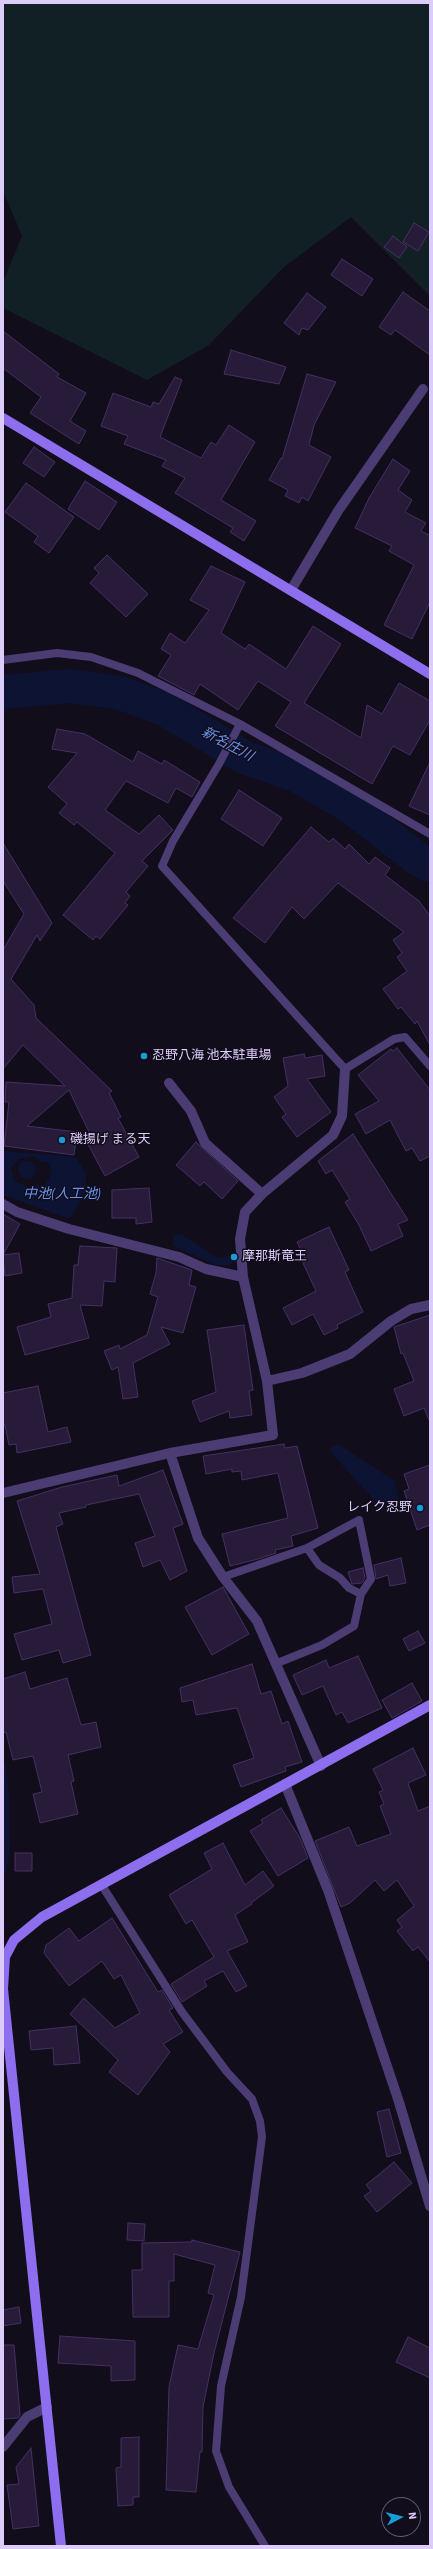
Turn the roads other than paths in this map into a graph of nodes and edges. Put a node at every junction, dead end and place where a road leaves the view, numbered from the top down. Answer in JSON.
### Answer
{"nodes":[{"id":1,"x":424,"y":389,"type":"dead end"},
{"id":2,"x":3,"y":418,"type":"edge"},
{"id":3,"x":291,"y":590,"type":"junction"},
{"id":4,"x":3,"y":660,"type":"edge"},
{"id":5,"x":430,"y":674,"type":"edge"},
{"id":6,"x":240,"y":724,"type":"junction"},
{"id":7,"x":430,"y":834,"type":"edge"},
{"id":8,"x":430,"y":1066,"type":"edge"},
{"id":9,"x":345,"y":1069,"type":"junction"},
{"id":10,"x":169,"y":1083,"type":"dead end"},
{"id":11,"x":262,"y":1194,"type":"junction"},
{"id":12,"x":3,"y":1204,"type":"edge"},
{"id":13,"x":243,"y":1277,"type":"junction"},
{"id":14,"x":430,"y":1305,"type":"edge"},
{"id":15,"x":266,"y":1381,"type":"junction"},
{"id":16,"x":170,"y":1453,"type":"junction"},
{"id":17,"x":3,"y":1493,"type":"edge"},
{"id":18,"x":307,"y":1548,"type":"junction"},
{"id":19,"x":223,"y":1577,"type":"junction"},
{"id":20,"x":361,"y":1594,"type":"junction"},
{"id":21,"x":275,"y":1664,"type":"junction"},
{"id":22,"x":430,"y":1705,"type":"edge"},
{"id":23,"x":321,"y":1766,"type":"junction"},
{"id":24,"x":285,"y":1784,"type":"junction"},
{"id":25,"x":102,"y":1884,"type":"junction"},
{"id":26,"x":4,"y":1957,"type":"edge"},
{"id":27,"x":430,"y":2206,"type":"edge"},
{"id":28,"x":47,"y":2407,"type":"junction"},
{"id":29,"x":3,"y":2447,"type":"edge"},
{"id":30,"x":61,"y":2546,"type":"edge"},
{"id":31,"x":265,"y":2546,"type":"edge"}],
"edges":[{"from":1,"to":3,"type":"street"},
{"from":2,"to":3,"type":"street"},
{"from":3,"to":5,"type":"street"},
{"from":4,"to":6,"type":"lane"},
{"from":6,"to":7,"type":"lane"},
{"from":6,"to":9,"type":"lane"},
{"from":8,"to":9,"type":"lane"},
{"from":9,"to":11,"type":"street"},
{"from":10,"to":11,"type":"street"},
{"from":11,"to":13,"type":"street"},
{"from":12,"to":13,"type":"street"},
{"from":13,"to":15,"type":"street"},
{"from":14,"to":15,"type":"street"},
{"from":15,"to":16,"type":"street"},
{"from":16,"to":17,"type":"street"},
{"from":16,"to":19,"type":"street"},
{"from":18,"to":19,"type":"lane"},
{"from":18,"to":20,"type":"lane"},
{"from":18,"to":20,"type":"lane"},
{"from":19,"to":21,"type":"street"},
{"from":20,"to":21,"type":"lane"},
{"from":21,"to":23,"type":"street"},
{"from":22,"to":23,"type":"street"},
{"from":23,"to":24,"type":"street"},
{"from":24,"to":25,"type":"street"},
{"from":24,"to":27,"type":"street"},
{"from":25,"to":26,"type":"street"},
{"from":25,"to":31,"type":"lane"},
{"from":26,"to":28,"type":"street"},
{"from":28,"to":29,"type":"street"},
{"from":28,"to":30,"type":"street"}]}
